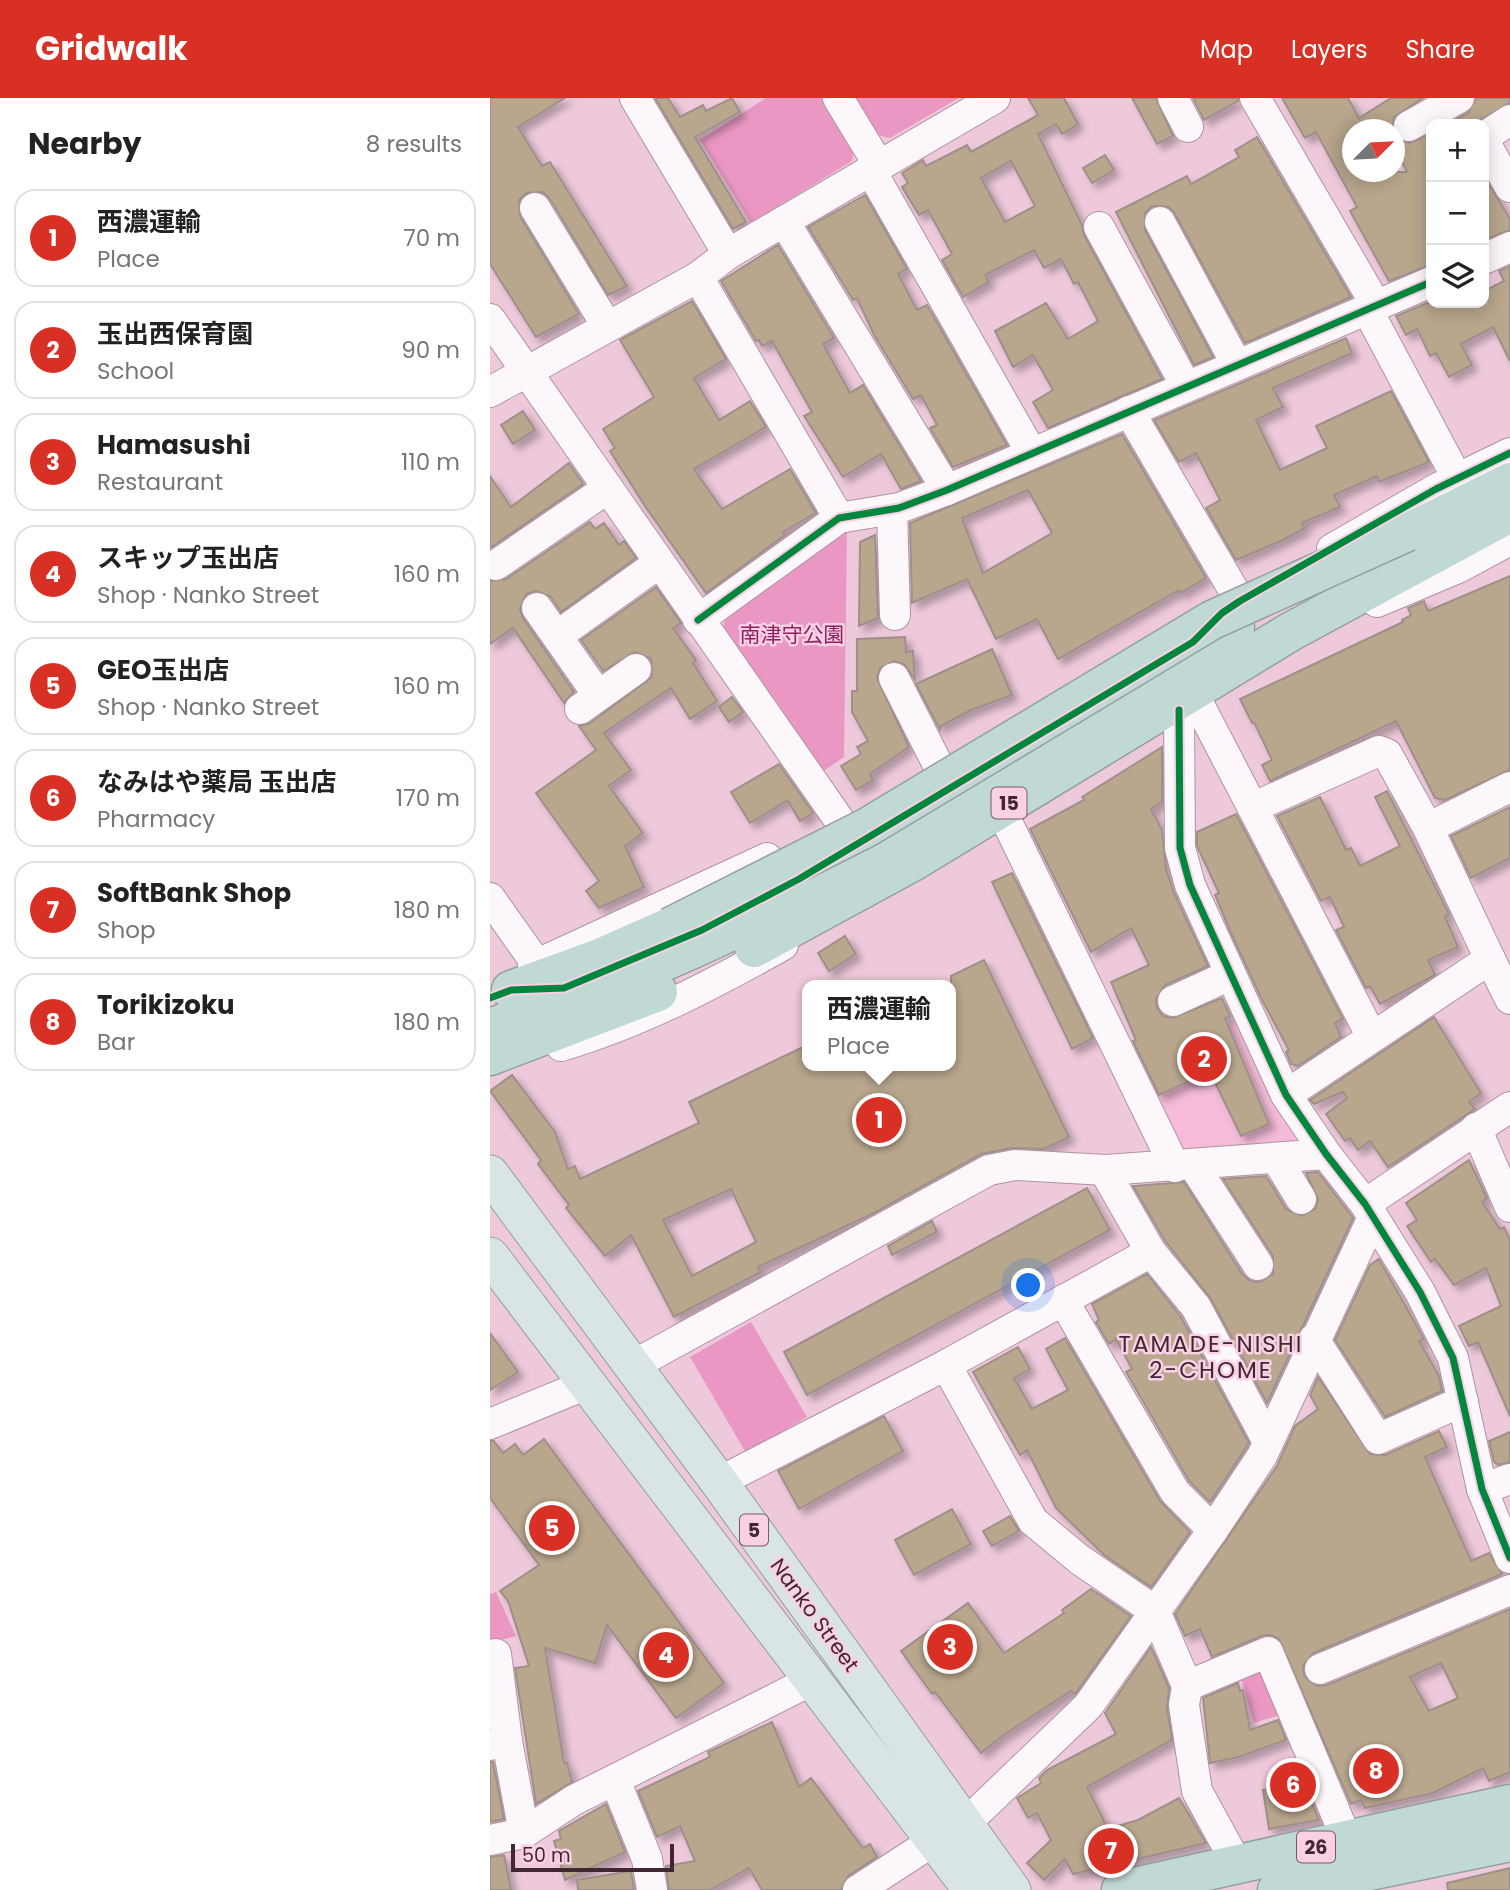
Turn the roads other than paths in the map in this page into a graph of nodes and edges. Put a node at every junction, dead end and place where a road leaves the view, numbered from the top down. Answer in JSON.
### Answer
{"nodes":[{"id":1,"x":635,"y":98,"type":"edge"},
{"id":2,"x":838,"y":98,"type":"edge"},
{"id":3,"x":995,"y":98,"type":"edge"},
{"id":4,"x":1173,"y":98,"type":"edge"},
{"id":5,"x":1255,"y":98,"type":"edge"},
{"id":6,"x":1459,"y":98,"type":"edge"},
{"id":7,"x":1471,"y":119,"type":"edge"},
{"id":8,"x":1510,"y":120,"type":"edge"},
{"id":9,"x":1409,"y":126,"type":"dead end"},
{"id":10,"x":1188,"y":127,"type":"dead end"},
{"id":11,"x":1489,"y":135,"type":"edge"},
{"id":12,"x":1489,"y":148,"type":"edge"},
{"id":13,"x":874,"y":167,"type":"junction"},
{"id":14,"x":1510,"y":187,"type":"edge"},
{"id":15,"x":536,"y":208,"type":"dead end"},
{"id":16,"x":784,"y":221,"type":"junction"},
{"id":17,"x":1160,"y":222,"type":"dead end"},
{"id":18,"x":1099,"y":227,"type":"dead end"},
{"id":19,"x":1510,"y":247,"type":"edge"},
{"id":20,"x":728,"y":254,"type":"junction"},
{"id":21,"x":1489,"y":257,"type":"edge"},
{"id":22,"x":698,"y":276,"type":"junction"},
{"id":23,"x":1426,"y":284,"type":"edge"},
{"id":24,"x":1372,"y":307,"type":"junction"},
{"id":25,"x":490,"y":319,"type":"edge"},
{"id":26,"x":607,"y":326,"type":"junction"},
{"id":27,"x":1237,"y":365,"type":"junction"},
{"id":28,"x":527,"y":370,"type":"junction"},
{"id":29,"x":1186,"y":386,"type":"junction"},
{"id":30,"x":490,"y":392,"type":"edge"},
{"id":31,"x":1129,"y":411,"type":"junction"},
{"id":32,"x":1031,"y":452,"type":"junction"},
{"id":33,"x":1509,"y":464,"type":"edge"},
{"id":34,"x":1457,"y":478,"type":"junction"},
{"id":35,"x":608,"y":488,"type":"junction"},
{"id":36,"x":947,"y":490,"type":"junction"},
{"id":37,"x":892,"y":510,"type":"junction"},
{"id":38,"x":1510,"y":513,"type":"edge"},
{"id":39,"x":839,"y":519,"type":"junction"},
{"id":40,"x":1407,"y":532,"type":"junction"},
{"id":41,"x":1510,"y":540,"type":"edge"},
{"id":42,"x":659,"y":563,"type":"junction"},
{"id":43,"x":496,"y":565,"type":"dead end"},
{"id":44,"x":1231,"y":607,"type":"junction"},
{"id":45,"x":537,"y":608,"type":"dead end"},
{"id":46,"x":895,"y":615,"type":"dead end"},
{"id":47,"x":698,"y":620,"type":"junction"},
{"id":48,"x":557,"y":636,"type":"junction"},
{"id":49,"x":636,"y":669,"type":"dead end"},
{"id":50,"x":894,"y":678,"type":"dead end"},
{"id":51,"x":1187,"y":704,"type":"junction"},
{"id":52,"x":937,"y":763,"type":"junction"},
{"id":53,"x":1510,"y":787,"type":"edge"},
{"id":54,"x":1254,"y":807,"type":"junction"},
{"id":55,"x":1006,"y":820,"type":"junction"},
{"id":56,"x":840,"y":821,"type":"junction"},
{"id":57,"x":1427,"y":828,"type":"junction"},
{"id":58,"x":490,"y":898,"type":"edge"},
{"id":59,"x":1490,"y":959,"type":"junction"},
{"id":60,"x":1230,"y":975,"type":"junction"},
{"id":61,"x":512,"y":983,"type":"edge"},
{"id":62,"x":1510,"y":999,"type":"edge"},
{"id":63,"x":1173,"y":1001,"type":"dead end"},
{"id":64,"x":490,"y":1028,"type":"edge"},
{"id":65,"x":1373,"y":1037,"type":"junction"},
{"id":66,"x":490,"y":1056,"type":"edge"},
{"id":67,"x":490,"y":1068,"type":"edge"},
{"id":68,"x":1286,"y":1095,"type":"junction"},
{"id":69,"x":1510,"y":1107,"type":"edge"},
{"id":70,"x":1476,"y":1128,"type":"junction"},
{"id":71,"x":1326,"y":1154,"type":"junction"},
{"id":72,"x":1276,"y":1158,"type":"junction"},
{"id":73,"x":1184,"y":1166,"type":"junction"},
{"id":74,"x":1104,"y":1170,"type":"junction"},
{"id":75,"x":490,"y":1174,"type":"edge"},
{"id":76,"x":1301,"y":1199,"type":"dead end"},
{"id":77,"x":1510,"y":1208,"type":"edge"},
{"id":78,"x":1369,"y":1210,"type":"junction"},
{"id":79,"x":1151,"y":1252,"type":"junction"},
{"id":80,"x":490,"y":1256,"type":"edge"},
{"id":81,"x":1258,"y":1265,"type":"dead end"},
{"id":82,"x":1063,"y":1300,"type":"junction"},
{"id":83,"x":1314,"y":1339,"type":"junction"},
{"id":84,"x":946,"y":1365,"type":"junction"},
{"id":85,"x":632,"y":1366,"type":"junction"},
{"id":86,"x":587,"y":1384,"type":"junction"},
{"id":87,"x":1463,"y":1401,"type":"junction"},
{"id":88,"x":490,"y":1424,"type":"edge"},
{"id":89,"x":1268,"y":1442,"type":"junction"},
{"id":90,"x":1510,"y":1479,"type":"edge"},
{"id":91,"x":719,"y":1482,"type":"junction"},
{"id":92,"x":1482,"y":1489,"type":"junction"},
{"id":93,"x":1213,"y":1530,"type":"junction"},
{"id":94,"x":1510,"y":1558,"type":"edge"},
{"id":95,"x":1510,"y":1590,"type":"edge"},
{"id":96,"x":1155,"y":1611,"type":"junction"},
{"id":97,"x":490,"y":1655,"type":"edge"},
{"id":98,"x":1320,"y":1669,"type":"dead end"},
{"id":99,"x":812,"y":1680,"type":"junction"},
{"id":100,"x":1186,"y":1686,"type":"junction"},
{"id":101,"x":499,"y":1743,"type":"edge"},
{"id":102,"x":615,"y":1780,"type":"junction"},
{"id":103,"x":1510,"y":1804,"type":"edge"},
{"id":104,"x":951,"y":1832,"type":"junction"},
{"id":105,"x":524,"y":1833,"type":"junction"},
{"id":106,"x":490,"y":1840,"type":"edge"},
{"id":107,"x":1347,"y":1840,"type":"junction"},
{"id":108,"x":1510,"y":1842,"type":"edge"},
{"id":109,"x":1237,"y":1864,"type":"junction"},
{"id":110,"x":652,"y":1890,"type":"edge"},
{"id":111,"x":858,"y":1890,"type":"edge"},
{"id":112,"x":972,"y":1890,"type":"edge"},
{"id":113,"x":1012,"y":1890,"type":"edge"},
{"id":114,"x":1121,"y":1890,"type":"edge"},
{"id":115,"x":1277,"y":1890,"type":"edge"}],
"edges":[{"from":1,"to":20,"type":"street"},
{"from":2,"to":13,"type":"street"},
{"from":3,"to":13,"type":"street"},
{"from":4,"to":10,"type":"street"},
{"from":5,"to":24,"type":"street"},
{"from":6,"to":7,"type":"street"},
{"from":6,"to":9,"type":"street"},
{"from":8,"to":11,"type":"street"},
{"from":12,"to":14,"type":"street"},
{"from":13,"to":16,"type":"street"},
{"from":13,"to":32,"type":"street"},
{"from":15,"to":26,"type":"street"},
{"from":16,"to":20,"type":"street"},
{"from":16,"to":36,"type":"street"},
{"from":17,"to":27,"type":"street"},
{"from":18,"to":29,"type":"street"},
{"from":19,"to":21,"type":"street"},
{"from":20,"to":22,"type":"street"},
{"from":22,"to":26,"type":"street"},
{"from":22,"to":39,"type":"street"},
{"from":23,"to":24,"type":"street"},
{"from":24,"to":27,"type":"street"},
{"from":24,"to":34,"type":"street"},
{"from":25,"to":28,"type":"street"},
{"from":26,"to":28,"type":"street"},
{"from":27,"to":29,"type":"street"},
{"from":28,"to":30,"type":"street"},
{"from":28,"to":35,"type":"street"},
{"from":29,"to":31,"type":"street"},
{"from":31,"to":32,"type":"street"},
{"from":31,"to":44,"type":"street"},
{"from":32,"to":36,"type":"street"},
{"from":33,"to":34,"type":"street"},
{"from":33,"to":40,"type":"highway","number":"15"},
{"from":34,"to":44,"type":"street"},
{"from":35,"to":42,"type":"street"},
{"from":35,"to":43,"type":"street"},
{"from":36,"to":37,"type":"street"},
{"from":37,"to":39,"type":"street"},
{"from":37,"to":46,"type":"street"},
{"from":38,"to":66,"type":"highway","number":"15"},
{"from":39,"to":47,"type":"street"},
{"from":40,"to":61,"type":"highway","number":"15","bridge":true},
{"from":40,"to":64,"type":"highway","number":"15","bridge":true},
{"from":41,"to":51,"type":"street"},
{"from":42,"to":47,"type":"street"},
{"from":42,"to":48,"type":"street"},
{"from":44,"to":52,"type":"street"},
{"from":44,"to":61,"type":"street"},
{"from":45,"to":48,"type":"street"},
{"from":47,"to":56,"type":"street"},
{"from":48,"to":49,"type":"street"},
{"from":50,"to":52,"type":"street"},
{"from":51,"to":54,"type":"street"},
{"from":51,"to":55,"type":"street"},
{"from":51,"to":60,"type":"street"},
{"from":52,"to":56,"type":"street"},
{"from":53,"to":57,"type":"street"},
{"from":54,"to":57,"type":"street"},
{"from":54,"to":65,"type":"street"},
{"from":55,"to":67,"type":"street"},
{"from":55,"to":73,"type":"street"},
{"from":56,"to":61,"type":"street"},
{"from":57,"to":59,"type":"street"},
{"from":58,"to":61,"type":"street"},
{"from":59,"to":62,"type":"street"},
{"from":59,"to":65,"type":"street"},
{"from":60,"to":63,"type":"street"},
{"from":60,"to":68,"type":"street"},
{"from":65,"to":68,"type":"street"},
{"from":68,"to":71,"type":"street"},
{"from":69,"to":70,"type":"street"},
{"from":70,"to":77,"type":"street"},
{"from":70,"to":78,"type":"street"},
{"from":71,"to":72,"type":"street"},
{"from":71,"to":78,"type":"street"},
{"from":72,"to":73,"type":"street"},
{"from":72,"to":76,"type":"street"},
{"from":73,"to":74,"type":"street"},
{"from":73,"to":81,"type":"street"},
{"from":74,"to":79,"type":"street"},
{"from":74,"to":85,"type":"street"},
{"from":75,"to":85,"type":"main road","name":"Nanko Street","number":"5"},
{"from":78,"to":83,"type":"street"},
{"from":78,"to":87,"type":"street"},
{"from":79,"to":82,"type":"street"},
{"from":79,"to":89,"type":"street"},
{"from":80,"to":86,"type":"main road","name":"Nanko Street","number":"5"},
{"from":82,"to":84,"type":"street"},
{"from":82,"to":93,"type":"street"},
{"from":83,"to":87,"type":"street"},
{"from":83,"to":89,"type":"street"},
{"from":84,"to":91,"type":"street"},
{"from":84,"to":96,"type":"street"},
{"from":85,"to":91,"type":"main road","name":"Nanko Street","number":"5"},
{"from":86,"to":88,"type":"street"},
{"from":86,"to":99,"type":"main road","name":"Nanko Street","number":"5"},
{"from":87,"to":92,"type":"street"},
{"from":89,"to":93,"type":"street"},
{"from":90,"to":92,"type":"street"},
{"from":91,"to":104,"type":"main road","name":"Nanko Street","number":"5"},
{"from":92,"to":94,"type":"street"},
{"from":93,"to":96,"type":"street"},
{"from":95,"to":98,"type":"street"},
{"from":96,"to":100,"type":"street"},
{"from":96,"to":104,"type":"street"},
{"from":97,"to":101,"type":"street"},
{"from":99,"to":102,"type":"street"},
{"from":99,"to":104,"type":"main road","name":"Nanko Street","number":"5"},
{"from":100,"to":107,"type":"street"},
{"from":100,"to":109,"type":"street"},
{"from":101,"to":105,"type":"street"},
{"from":102,"to":105,"type":"street"},
{"from":102,"to":110,"type":"street"},
{"from":103,"to":107,"type":"highway","number":"26"},
{"from":104,"to":111,"type":"street"},
{"from":104,"to":112,"type":"main road","name":"Nanko Street","number":"5"},
{"from":104,"to":113,"type":"main road","name":"Nanko Street","number":"5"},
{"from":105,"to":106,"type":"street"},
{"from":107,"to":109,"type":"highway","number":"26"},
{"from":108,"to":115,"type":"highway","number":"26"},
{"from":109,"to":114,"type":"highway","number":"26"}]}
